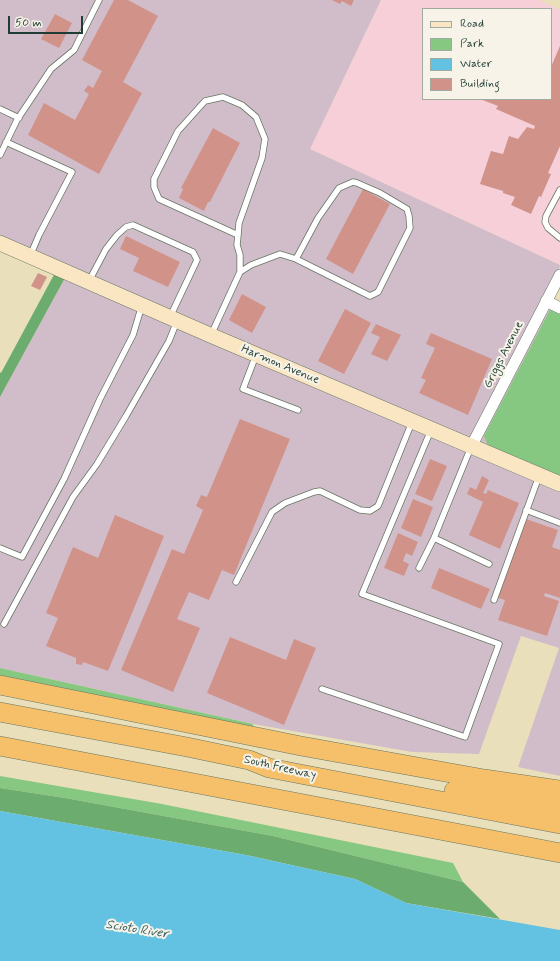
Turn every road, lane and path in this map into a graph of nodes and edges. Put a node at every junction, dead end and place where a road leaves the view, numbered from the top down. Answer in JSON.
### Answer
{"nodes":[{"id":1,"x":99,"y":0,"type":"edge"},
{"id":2,"x":0,"y":109,"type":"edge"},
{"id":3,"x":18,"y":118,"type":"junction"},
{"id":4,"x":6,"y":142,"type":"junction"},
{"id":5,"x":0,"y":154,"type":"edge"},
{"id":6,"x":560,"y":190,"type":"edge"},
{"id":7,"x":238,"y":235,"type":"junction"},
{"id":8,"x":560,"y":238,"type":"edge"},
{"id":9,"x":0,"y":243,"type":"edge"},
{"id":10,"x":30,"y":256,"type":"junction"},
{"id":11,"x":296,"y":259,"type":"junction"},
{"id":12,"x":240,"y":272,"type":"junction"},
{"id":13,"x":560,"y":275,"type":"edge"},
{"id":14,"x":88,"y":282,"type":"junction"},
{"id":15,"x":546,"y":301,"type":"junction"},
{"id":16,"x":142,"y":305,"type":"junction"},
{"id":17,"x":560,"y":308,"type":"edge"},
{"id":18,"x":174,"y":319,"type":"junction"},
{"id":19,"x":210,"y":335,"type":"junction"},
{"id":20,"x":256,"y":355,"type":"junction"},
{"id":21,"x":298,"y":410,"type":"dead end"},
{"id":22,"x":412,"y":421,"type":"junction"},
{"id":23,"x":431,"y":430,"type":"junction"},
{"id":24,"x":471,"y":447,"type":"junction"},
{"id":25,"x":539,"y":476,"type":"junction"},
{"id":26,"x":560,"y":484,"type":"edge"},
{"id":27,"x":526,"y":510,"type":"junction"},
{"id":28,"x":560,"y":516,"type":"edge"},
{"id":29,"x":559,"y":523,"type":"edge"},
{"id":30,"x":434,"y":538,"type":"junction"},
{"id":31,"x":0,"y":548,"type":"edge"},
{"id":32,"x":489,"y":564,"type":"dead end"},
{"id":33,"x":419,"y":568,"type":"dead end"},
{"id":34,"x":236,"y":582,"type":"dead end"},
{"id":35,"x":494,"y":600,"type":"dead end"},
{"id":36,"x":4,"y":624,"type":"dead end"},
{"id":37,"x":0,"y":686,"type":"edge"},
{"id":38,"x":322,"y":689,"type":"dead end"},
{"id":39,"x":0,"y":712,"type":"edge"},
{"id":40,"x":0,"y":746,"type":"edge"},
{"id":41,"x":249,"y":760,"type":"junction"},
{"id":42,"x":560,"y":790,"type":"edge"},
{"id":43,"x":560,"y":806,"type":"edge"},
{"id":44,"x":397,"y":822,"type":"junction"},
{"id":45,"x":560,"y":824,"type":"edge"},
{"id":46,"x":560,"y":853,"type":"edge"},
{"id":47,"x":560,"y":864,"type":"edge"}],
"edges":[{"from":1,"to":3,"type":"lane"},
{"from":2,"to":3,"type":"lane"},
{"from":3,"to":4,"type":"lane"},
{"from":4,"to":5,"type":"lane"},
{"from":4,"to":10,"type":"lane"},
{"from":6,"to":8,"type":"lane"},
{"from":7,"to":7,"type":"lane"},
{"from":7,"to":12,"type":"lane"},
{"from":9,"to":10,"type":"main road","name":"Harmon Avenue"},
{"from":10,"to":14,"type":"main road","name":"Harmon Avenue"},
{"from":11,"to":11,"type":"lane"},
{"from":11,"to":12,"type":"lane"},
{"from":12,"to":19,"type":"lane"},
{"from":13,"to":15,"type":"street","name":"Griggs Avenue"},
{"from":14,"to":16,"type":"main road","name":"Harmon Avenue"},
{"from":14,"to":18,"type":"lane"},
{"from":15,"to":17,"type":"street"},
{"from":15,"to":24,"type":"street","name":"Griggs Avenue"},
{"from":16,"to":18,"type":"main road","name":"Harmon Avenue"},
{"from":16,"to":31,"type":"lane"},
{"from":18,"to":19,"type":"main road","name":"Harmon Avenue"},
{"from":18,"to":36,"type":"lane"},
{"from":19,"to":20,"type":"main road","name":"Harmon Avenue"},
{"from":20,"to":21,"type":"lane"},
{"from":20,"to":22,"type":"main road","name":"Harmon Avenue"},
{"from":22,"to":23,"type":"main road","name":"Harmon Avenue"},
{"from":22,"to":34,"type":"lane"},
{"from":23,"to":24,"type":"main road","name":"Harmon Avenue"},
{"from":23,"to":38,"type":"lane"},
{"from":24,"to":25,"type":"main road","name":"Harmon Avenue"},
{"from":24,"to":30,"type":"lane"},
{"from":25,"to":26,"type":"main road","name":"Harmon Avenue"},
{"from":25,"to":27,"type":"lane"},
{"from":27,"to":29,"type":"lane"},
{"from":27,"to":35,"type":"lane"},
{"from":28,"to":29,"type":"lane"},
{"from":30,"to":32,"type":"lane"},
{"from":30,"to":33,"type":"lane"},
{"from":37,"to":42,"type":"highway"},
{"from":39,"to":41,"type":"highway","name":"South Freeway"},
{"from":40,"to":44,"type":"highway"},
{"from":41,"to":43,"type":"highway"},
{"from":41,"to":45,"type":"highway","name":"South Freeway"},
{"from":44,"to":46,"type":"highway"},
{"from":44,"to":47,"type":"highway"}]}
